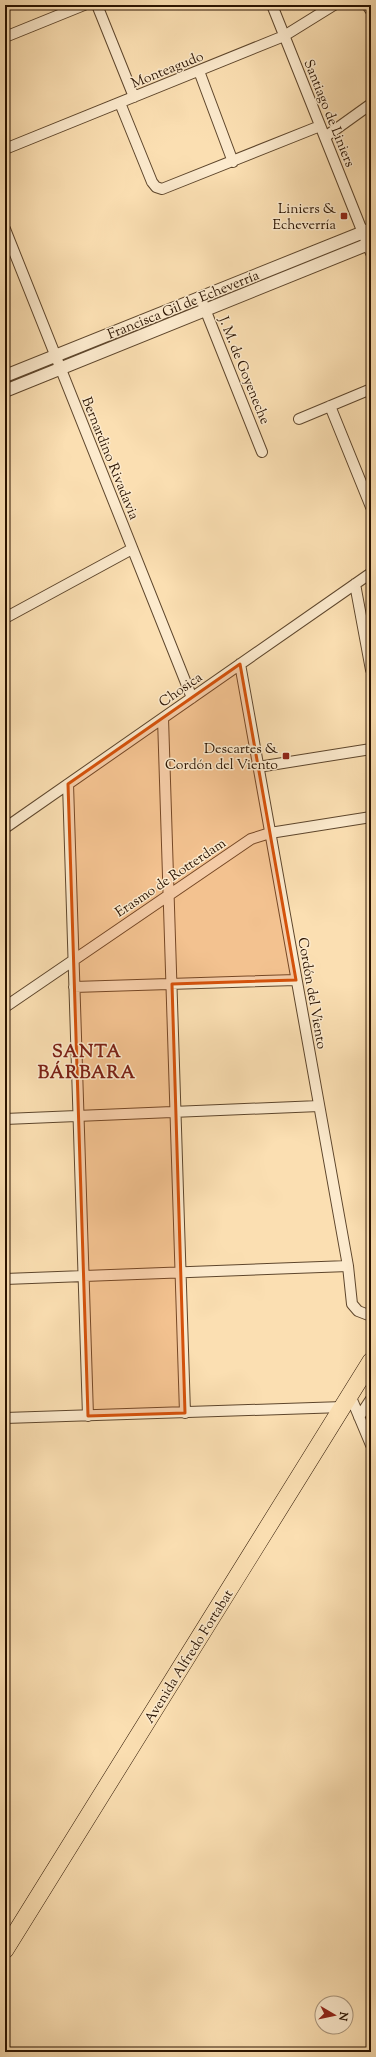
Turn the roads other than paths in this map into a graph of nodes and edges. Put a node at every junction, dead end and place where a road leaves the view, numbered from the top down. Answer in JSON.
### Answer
{"nodes":[{"id":1,"x":84,"y":5,"type":"edge"},
{"id":2,"x":97,"y":5,"type":"edge"},
{"id":3,"x":272,"y":5,"type":"edge"},
{"id":4,"x":334,"y":5,"type":"edge"},
{"id":5,"x":367,"y":5,"type":"edge"},
{"id":6,"x":371,"y":11,"type":"edge"},
{"id":7,"x":284,"y":36,"type":"junction"},
{"id":8,"x":5,"y":37,"type":"edge"},
{"id":9,"x":198,"y":71,"type":"junction"},
{"id":10,"x":134,"y":97,"type":"junction"},
{"id":11,"x":120,"y":103,"type":"junction"},
{"id":12,"x":371,"y":104,"type":"edge"},
{"id":13,"x":320,"y":126,"type":"junction"},
{"id":14,"x":325,"y":137,"type":"junction"},
{"id":15,"x":5,"y":149,"type":"edge"},
{"id":16,"x":233,"y":162,"type":"junction"},
{"id":17,"x":5,"y":229,"type":"edge"},
{"id":18,"x":369,"y":241,"type":"edge"},
{"id":19,"x":201,"y":299,"type":"junction"},
{"id":20,"x":206,"y":311,"type":"junction"},
{"id":21,"x":56,"y":356,"type":"junction"},
{"id":22,"x":61,"y":369,"type":"junction"},
{"id":23,"x":5,"y":376,"type":"edge"},
{"id":24,"x":371,"y":389,"type":"edge"},
{"id":25,"x":5,"y":391,"type":"edge"},
{"id":26,"x":330,"y":406,"type":"junction"},
{"id":27,"x":299,"y":419,"type":"dead end"},
{"id":28,"x":262,"y":452,"type":"dead end"},
{"id":29,"x":371,"y":507,"type":"edge"},
{"id":30,"x":132,"y":548,"type":"junction"},
{"id":31,"x":371,"y":572,"type":"edge"},
{"id":32,"x":355,"y":584,"type":"junction"},
{"id":33,"x":5,"y":618,"type":"edge"},
{"id":34,"x":240,"y":664,"type":"junction"},
{"id":35,"x":371,"y":665,"type":"edge"},
{"id":36,"x":192,"y":698,"type":"junction"},
{"id":37,"x":163,"y":718,"type":"junction"},
{"id":38,"x":371,"y":749,"type":"edge"},
{"id":39,"x":258,"y":767,"type":"junction"},
{"id":40,"x":68,"y":784,"type":"junction"},
{"id":41,"x":371,"y":817,"type":"edge"},
{"id":42,"x":5,"y":828,"type":"edge"},
{"id":43,"x":270,"y":833,"type":"junction"},
{"id":44,"x":169,"y":895,"type":"junction"},
{"id":45,"x":74,"y":960,"type":"junction"},
{"id":46,"x":296,"y":980,"type":"junction"},
{"id":47,"x":172,"y":984,"type":"junction"},
{"id":48,"x":74,"y":987,"type":"junction"},
{"id":49,"x":5,"y":1007,"type":"edge"},
{"id":50,"x":319,"y":1106,"type":"junction"},
{"id":51,"x":176,"y":1112,"type":"junction"},
{"id":52,"x":79,"y":1116,"type":"junction"},
{"id":53,"x":5,"y":1119,"type":"edge"},
{"id":54,"x":348,"y":1266,"type":"junction"},
{"id":55,"x":181,"y":1272,"type":"junction"},
{"id":56,"x":84,"y":1276,"type":"junction"},
{"id":57,"x":5,"y":1279,"type":"edge"},
{"id":58,"x":370,"y":1313,"type":"edge"},
{"id":59,"x":371,"y":1362,"type":"edge"},
{"id":60,"x":371,"y":1399,"type":"edge"},
{"id":61,"x":347,"y":1401,"type":"junction"},
{"id":62,"x":185,"y":1413,"type":"junction"},
{"id":63,"x":88,"y":1416,"type":"junction"},
{"id":64,"x":359,"y":1417,"type":"junction"},
{"id":65,"x":5,"y":1418,"type":"edge"},
{"id":66,"x":371,"y":1445,"type":"edge"},
{"id":67,"x":5,"y":1950,"type":"edge"}],
"edges":[{"from":1,"to":8,"type":"street"},
{"from":2,"to":10,"type":"street"},
{"from":3,"to":7,"type":"street","name":"Santiago de Liniers"},
{"from":4,"to":7,"type":"street","name":"Monteagudo"},
{"from":5,"to":6,"type":"street"},
{"from":7,"to":9,"type":"street","name":"Monteagudo"},
{"from":7,"to":13,"type":"street","name":"Santiago de Liniers"},
{"from":9,"to":10,"type":"street","name":"Monteagudo"},
{"from":9,"to":16,"type":"street"},
{"from":10,"to":11,"type":"street","name":"Monteagudo"},
{"from":11,"to":15,"type":"street","name":"Monteagudo"},
{"from":11,"to":16,"type":"street"},
{"from":12,"to":14,"type":"street"},
{"from":13,"to":14,"type":"street","name":"Santiago de Liniers"},
{"from":13,"to":16,"type":"street"},
{"from":14,"to":18,"type":"street","name":"Santiago de Liniers"},
{"from":17,"to":21,"type":"street","name":"Bernardino Rivadavia"},
{"from":18,"to":19,"type":"street","name":"Francisca Gil de Echeverría"},
{"from":18,"to":20,"type":"street","name":"Francisca Gil de Echeverría"},
{"from":19,"to":20,"type":"street","name":"J. M. de Goyeneche"},
{"from":19,"to":21,"type":"street","name":"Francisca Gil de Echeverría"},
{"from":20,"to":22,"type":"street","name":"Francisca Gil de Echeverría"},
{"from":20,"to":28,"type":"street","name":"J. M. de Goyeneche"},
{"from":21,"to":22,"type":"street","name":"Bernardino Rivadavia"},
{"from":21,"to":23,"type":"street","name":"Francisca Gil de Echeverría"},
{"from":22,"to":25,"type":"street","name":"Francisca Gil de Echeverría"},
{"from":22,"to":30,"type":"street","name":"Bernardino Rivadavia"},
{"from":24,"to":26,"type":"street"},
{"from":26,"to":27,"type":"street"},
{"from":26,"to":29,"type":"street"},
{"from":30,"to":33,"type":"street"},
{"from":30,"to":36,"type":"street","name":"Bernardino Rivadavia"},
{"from":31,"to":32,"type":"street","name":"Chosica"},
{"from":32,"to":34,"type":"street","name":"Chosica"},
{"from":32,"to":35,"type":"street"},
{"from":34,"to":36,"type":"street","name":"Chosica"},
{"from":34,"to":39,"type":"street","name":"Cordón del Viento"},
{"from":36,"to":37,"type":"street","name":"Chosica"},
{"from":37,"to":40,"type":"street","name":"Chosica"},
{"from":37,"to":44,"type":"street"},
{"from":38,"to":39,"type":"street"},
{"from":39,"to":43,"type":"street","name":"Cordón del Viento"},
{"from":40,"to":42,"type":"street","name":"Chosica"},
{"from":40,"to":45,"type":"street"},
{"from":41,"to":43,"type":"street","name":"Erasmo de Rotterdam"},
{"from":43,"to":44,"type":"street","name":"Erasmo de Rotterdam"},
{"from":43,"to":46,"type":"street","name":"Cordón del Viento"},
{"from":44,"to":45,"type":"street","name":"Erasmo de Rotterdam"},
{"from":44,"to":47,"type":"street"},
{"from":45,"to":48,"type":"street"},
{"from":45,"to":49,"type":"street","name":"Erasmo de Rotterdam"},
{"from":46,"to":47,"type":"street"},
{"from":46,"to":50,"type":"street","name":"Cordón del Viento"},
{"from":47,"to":48,"type":"street"},
{"from":47,"to":51,"type":"street"},
{"from":48,"to":52,"type":"street"},
{"from":50,"to":51,"type":"street"},
{"from":50,"to":54,"type":"street","name":"Cordón del Viento"},
{"from":51,"to":52,"type":"street"},
{"from":51,"to":55,"type":"street"},
{"from":52,"to":53,"type":"street"},
{"from":52,"to":56,"type":"street"},
{"from":54,"to":55,"type":"street"},
{"from":54,"to":58,"type":"street","name":"Cordón del Viento"},
{"from":55,"to":56,"type":"street"},
{"from":55,"to":62,"type":"street"},
{"from":56,"to":57,"type":"street"},
{"from":56,"to":63,"type":"street"},
{"from":59,"to":61,"type":"highway","name":"Avenida Alfredo Fortabat"},
{"from":60,"to":64,"type":"street"},
{"from":61,"to":62,"type":"street"},
{"from":61,"to":64,"type":"street"},
{"from":61,"to":67,"type":"highway","name":"Avenida Alfredo Fortabat"},
{"from":62,"to":63,"type":"street"},
{"from":63,"to":65,"type":"street"},
{"from":64,"to":66,"type":"street"}]}
